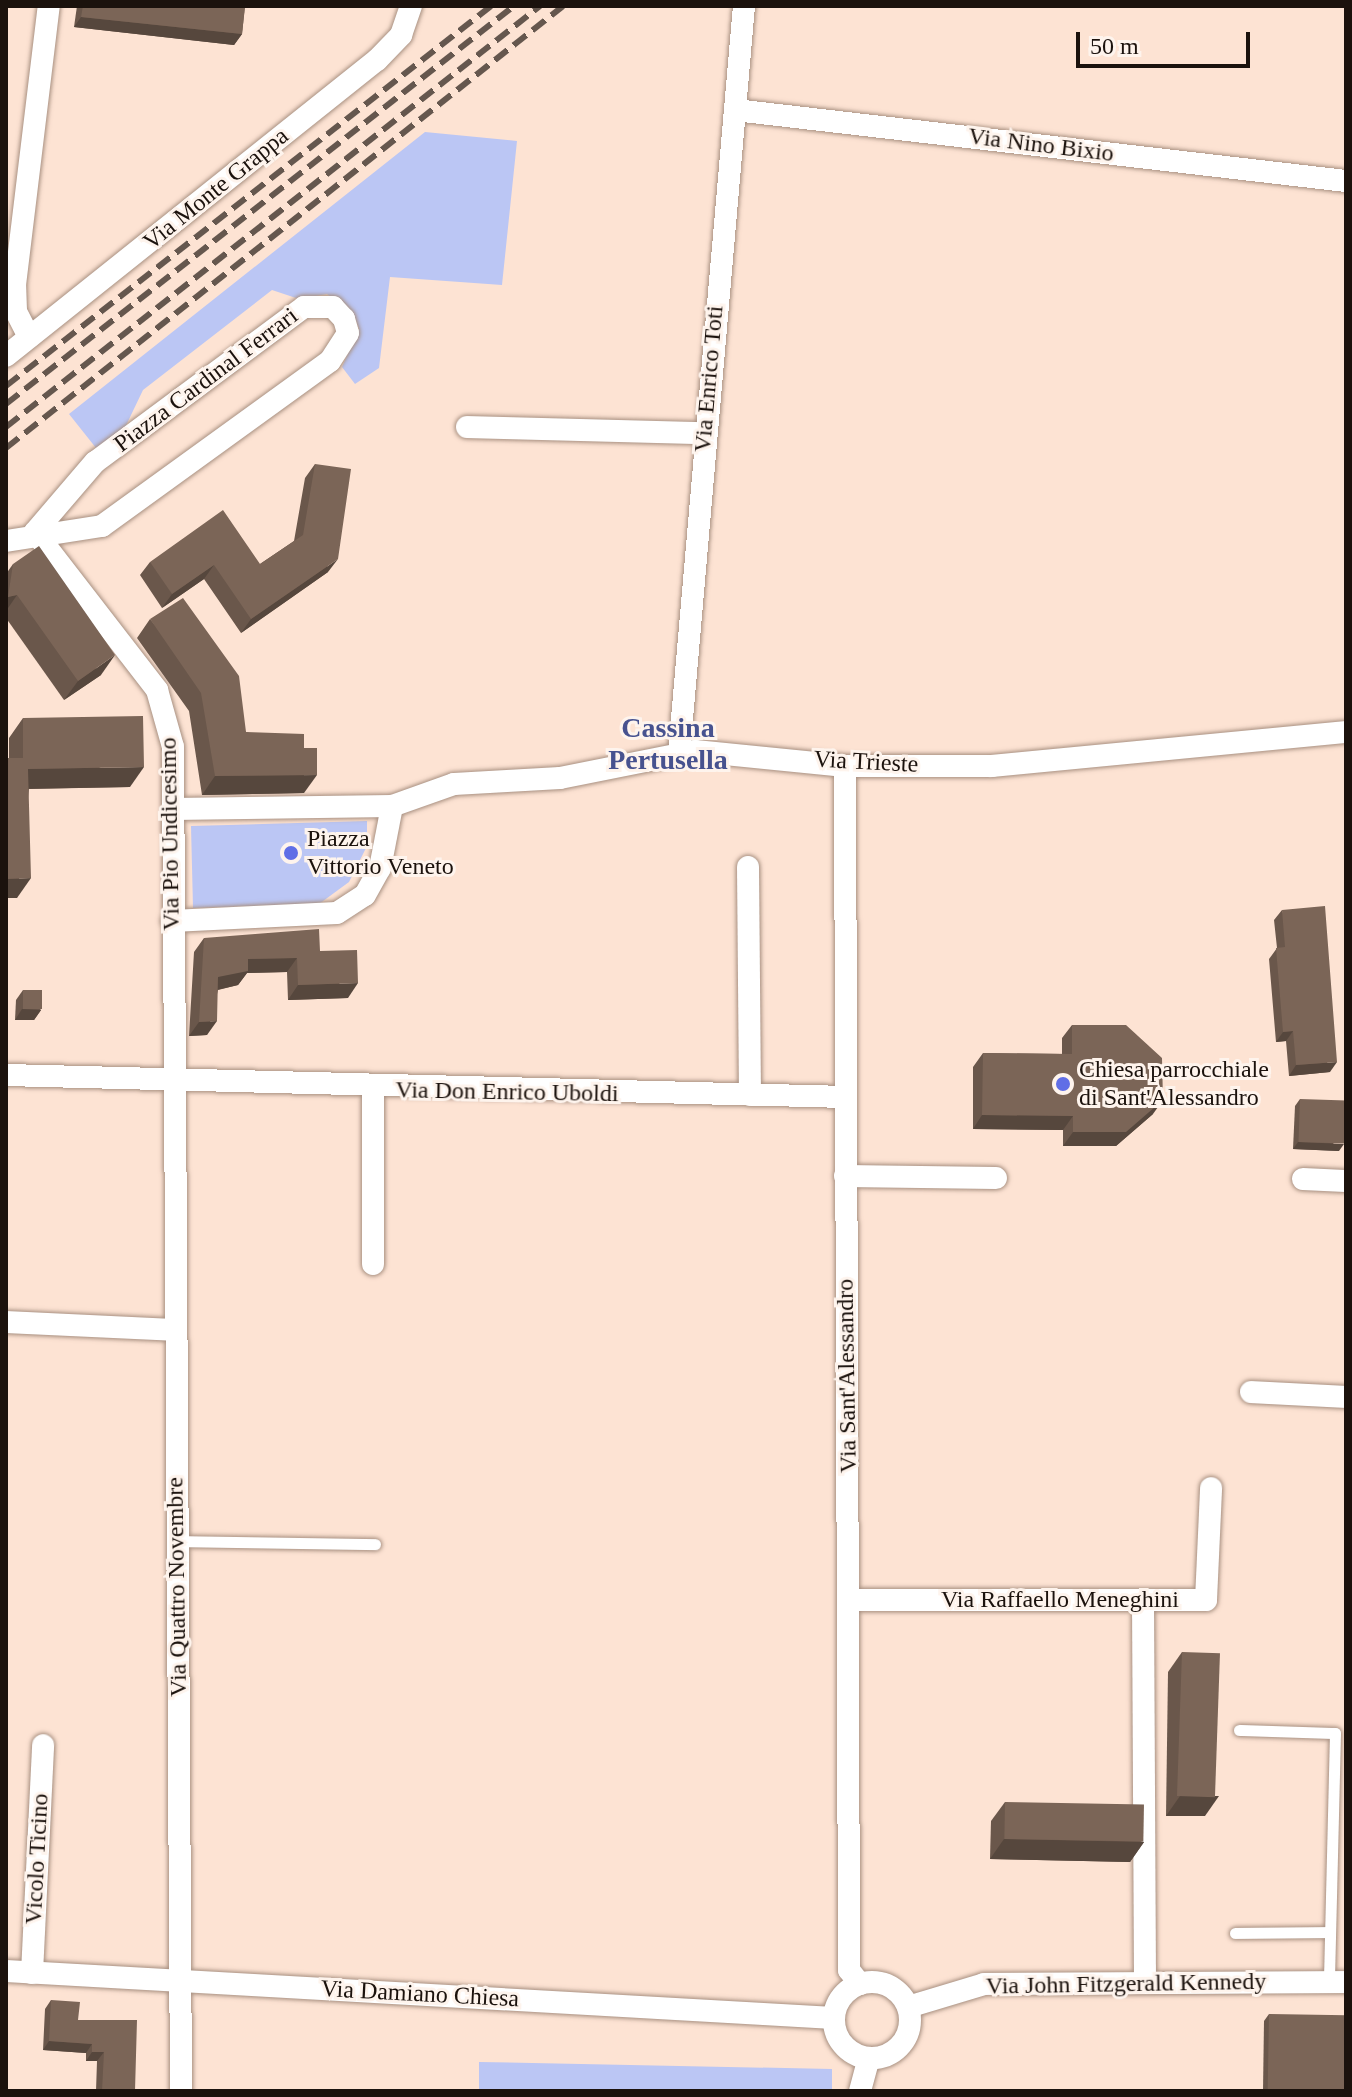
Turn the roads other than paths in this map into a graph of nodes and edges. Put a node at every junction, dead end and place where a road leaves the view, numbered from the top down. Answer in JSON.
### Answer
{"nodes":[{"id":1,"x":49,"y":6,"type":"edge"},
{"id":2,"x":744,"y":6,"type":"edge"},
{"id":3,"x":411,"y":8,"type":"edge"},
{"id":4,"x":735,"y":110,"type":"junction"},
{"id":5,"x":1346,"y":181,"type":"edge"},
{"id":6,"x":11,"y":284,"type":"edge"},
{"id":7,"x":29,"y":337,"type":"junction"},
{"id":8,"x":6,"y":356,"type":"edge"},
{"id":9,"x":467,"y":427,"type":"dead end"},
{"id":10,"x":703,"y":433,"type":"junction"},
{"id":11,"x":35,"y":532,"type":"junction"},
{"id":12,"x":6,"y":541,"type":"edge"},
{"id":13,"x":1346,"y":732,"type":"edge"},
{"id":14,"x":679,"y":753,"type":"junction"},
{"id":15,"x":845,"y":766,"type":"junction"},
{"id":16,"x":392,"y":806,"type":"junction"},
{"id":17,"x":173,"y":809,"type":"junction"},
{"id":18,"x":748,"y":867,"type":"dead end"},
{"id":19,"x":172,"y":921,"type":"junction"},
{"id":20,"x":6,"y":1075,"type":"edge"},
{"id":21,"x":170,"y":1083,"type":"junction"},
{"id":22,"x":373,"y":1090,"type":"junction"},
{"id":23,"x":750,"y":1095,"type":"junction"},
{"id":24,"x":844,"y":1097,"type":"junction"},
{"id":25,"x":845,"y":1176,"type":"junction"},
{"id":26,"x":996,"y":1178,"type":"dead end"},
{"id":27,"x":1303,"y":1179,"type":"dead end"},
{"id":28,"x":1346,"y":1181,"type":"edge"},
{"id":29,"x":373,"y":1264,"type":"dead end"},
{"id":30,"x":6,"y":1322,"type":"edge"},
{"id":31,"x":173,"y":1330,"type":"junction"},
{"id":32,"x":1251,"y":1392,"type":"dead end"},
{"id":33,"x":1346,"y":1397,"type":"edge"},
{"id":34,"x":1211,"y":1488,"type":"dead end"},
{"id":35,"x":176,"y":1541,"type":"junction"},
{"id":36,"x":375,"y":1544,"type":"dead end"},
{"id":37,"x":850,"y":1600,"type":"junction"},
{"id":38,"x":1143,"y":1600,"type":"junction"},
{"id":39,"x":1239,"y":1730,"type":"dead end"},
{"id":40,"x":43,"y":1745,"type":"dead end"},
{"id":41,"x":1330,"y":1932,"type":"junction"},
{"id":42,"x":1235,"y":1933,"type":"dead end"},
{"id":43,"x":6,"y":1971,"type":"edge"},
{"id":44,"x":32,"y":1973,"type":"junction"},
{"id":45,"x":182,"y":1980,"type":"junction"},
{"id":46,"x":1145,"y":1981,"type":"junction"},
{"id":47,"x":1337,"y":1982,"type":"edge"},
{"id":48,"x":860,"y":1984,"type":"junction"},
{"id":49,"x":908,"y":2007,"type":"junction"},
{"id":50,"x":834,"y":2018,"type":"junction"},
{"id":51,"x":869,"y":2058,"type":"junction"},
{"id":52,"x":181,"y":2091,"type":"edge"},
{"id":53,"x":860,"y":2091,"type":"edge"}],
"edges":[{"from":1,"to":6,"type":"street"},
{"from":2,"to":4,"type":"street","name":"Via Enrico Toti"},
{"from":3,"to":7,"type":"street","name":"Via Monte Grappa"},
{"from":4,"to":5,"type":"street","name":"Via Nino Bixio"},
{"from":4,"to":10,"type":"street","name":"Via Enrico Toti"},
{"from":6,"to":7,"type":"street"},
{"from":7,"to":8,"type":"street","name":"Via Monte Grappa"},
{"from":9,"to":10,"type":"street"},
{"from":10,"to":14,"type":"street","name":"Via Enrico Toti"},
{"from":11,"to":11,"type":"street","name":"Piazza Cardinal Ferrari"},
{"from":11,"to":12,"type":"street","name":"Piazza Cardinal Ferrari"},
{"from":11,"to":17,"type":"street","name":"Via Pio Undicesimo"},
{"from":13,"to":15,"type":"street","name":"Via Trieste"},
{"from":14,"to":15,"type":"street","name":"Via Trieste"},
{"from":14,"to":16,"type":"street","name":"Via Trieste"},
{"from":15,"to":24,"type":"street","name":"Via Sant'Alessandro"},
{"from":16,"to":17,"type":"street"},
{"from":16,"to":19,"type":"street"},
{"from":17,"to":19,"type":"street","name":"Via Pio Undicesimo"},
{"from":18,"to":23,"type":"street"},
{"from":19,"to":21,"type":"street","name":"Via Pio Undicesimo"},
{"from":20,"to":21,"type":"street","name":"Via Don Enrico Uboldi"},
{"from":21,"to":22,"type":"street","name":"Via Don Enrico Uboldi"},
{"from":21,"to":31,"type":"street","name":"Via Quattro Novembre"},
{"from":22,"to":23,"type":"street","name":"Via Don Enrico Uboldi"},
{"from":22,"to":29,"type":"street"},
{"from":23,"to":24,"type":"street","name":"Via Don Enrico Uboldi"},
{"from":24,"to":25,"type":"street","name":"Via Sant'Alessandro"},
{"from":25,"to":26,"type":"street"},
{"from":25,"to":37,"type":"street","name":"Via Sant'Alessandro"},
{"from":27,"to":28,"type":"street"},
{"from":30,"to":31,"type":"street"},
{"from":31,"to":35,"type":"street","name":"Via Quattro Novembre"},
{"from":32,"to":33,"type":"street"},
{"from":34,"to":38,"type":"street","name":"Via Raffaello Meneghini"},
{"from":35,"to":36,"type":"lane"},
{"from":35,"to":45,"type":"street","name":"Via Quattro Novembre"},
{"from":37,"to":38,"type":"street","name":"Via Raffaello Meneghini"},
{"from":37,"to":48,"type":"street","name":"Via Sant'Alessandro"},
{"from":38,"to":46,"type":"street"},
{"from":39,"to":41,"type":"lane"},
{"from":40,"to":44,"type":"street","name":"Vicolo Ticino"},
{"from":41,"to":42,"type":"lane"},
{"from":41,"to":47,"type":"lane"},
{"from":43,"to":44,"type":"street","name":"Via Damiano Chiesa"},
{"from":44,"to":45,"type":"street","name":"Via Damiano Chiesa"},
{"from":45,"to":50,"type":"street","name":"Via Damiano Chiesa"},
{"from":45,"to":52,"type":"street","name":"Via Quattro Novembre"},
{"from":46,"to":47,"type":"street","name":"Via John Fitzgerald Kennedy"},
{"from":46,"to":49,"type":"street","name":"Via John Fitzgerald Kennedy"},
{"from":48,"to":49,"type":"street"},
{"from":48,"to":50,"type":"street"},
{"from":49,"to":51,"type":"street"},
{"from":50,"to":51,"type":"street"},
{"from":51,"to":53,"type":"street"}]}
